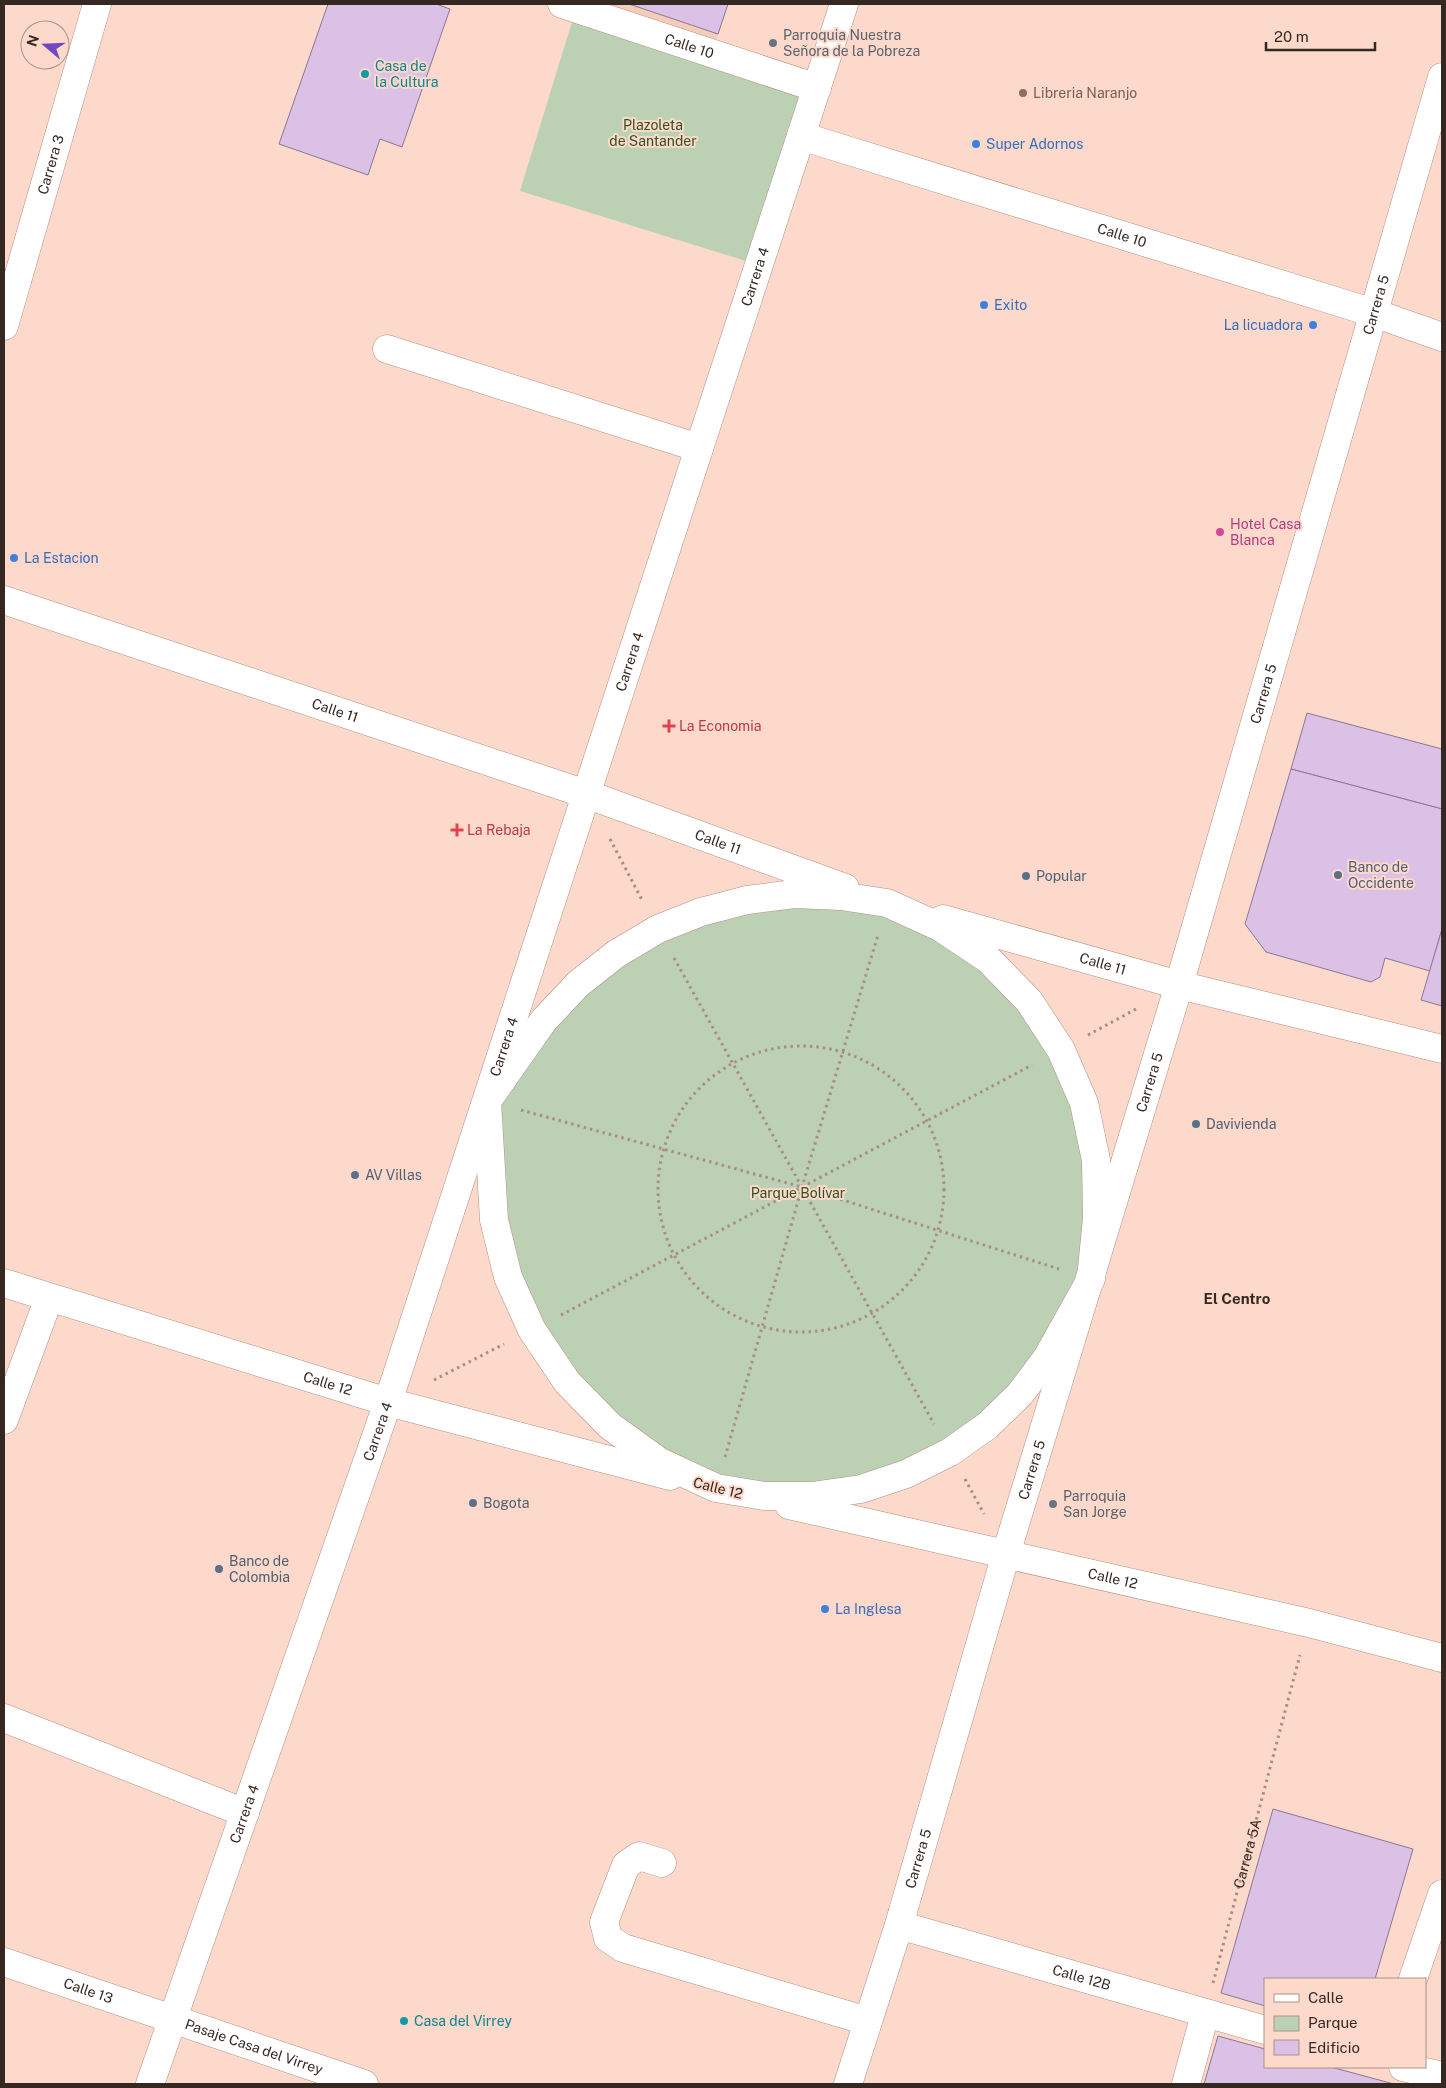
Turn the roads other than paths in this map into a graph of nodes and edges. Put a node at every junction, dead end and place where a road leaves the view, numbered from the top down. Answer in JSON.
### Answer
{"nodes":[{"id":1,"x":97,"y":4,"type":"edge"},
{"id":2,"x":562,"y":4,"type":"edge"},
{"id":3,"x":844,"y":4,"type":"edge"},
{"id":4,"x":1442,"y":77,"type":"edge"},
{"id":5,"x":817,"y":88,"type":"junction"},
{"id":6,"x":801,"y":136,"type":"junction"},
{"id":7,"x":1374,"y":313,"type":"junction"},
{"id":8,"x":4,"y":326,"type":"edge"},
{"id":9,"x":1442,"y":337,"type":"edge"},
{"id":10,"x":387,"y":348,"type":"dead end"},
{"id":11,"x":699,"y":448,"type":"junction"},
{"id":12,"x":4,"y":600,"type":"edge"},
{"id":13,"x":586,"y":794,"type":"junction"},
{"id":14,"x":887,"y":904,"type":"junction"},
{"id":15,"x":1179,"y":986,"type":"junction"},
{"id":16,"x":1442,"y":1049,"type":"edge"},
{"id":17,"x":486,"y":1100,"type":"junction"},
{"id":18,"x":1091,"y":1279,"type":"junction"},
{"id":19,"x":4,"y":1283,"type":"edge"},
{"id":20,"x":49,"y":1298,"type":"junction"},
{"id":21,"x":388,"y":1402,"type":"junction"},
{"id":22,"x":4,"y":1420,"type":"edge"},
{"id":23,"x":716,"y":1488,"type":"junction"},
{"id":24,"x":1006,"y":1554,"type":"junction"},
{"id":25,"x":1442,"y":1658,"type":"edge"},
{"id":26,"x":4,"y":1718,"type":"edge"},
{"id":27,"x":244,"y":1813,"type":"junction"},
{"id":28,"x":662,"y":1863,"type":"dead end"},
{"id":29,"x":1442,"y":1894,"type":"edge"},
{"id":30,"x":899,"y":1925,"type":"junction"},
{"id":31,"x":4,"y":1962,"type":"edge"},
{"id":32,"x":1413,"y":1978,"type":"edge"},
{"id":33,"x":1205,"y":2014,"type":"junction"},
{"id":34,"x":173,"y":2018,"type":"junction"},
{"id":35,"x":867,"y":2021,"type":"junction"},
{"id":36,"x":1264,"y":2030,"type":"edge"},
{"id":37,"x":1407,"y":2068,"type":"edge"},
{"id":38,"x":1442,"y":2076,"type":"edge"},
{"id":39,"x":150,"y":2084,"type":"edge"},
{"id":40,"x":364,"y":2084,"type":"edge"},
{"id":41,"x":848,"y":2084,"type":"edge"},
{"id":42,"x":1186,"y":2084,"type":"edge"}],
"edges":[{"from":1,"to":8,"type":"street","name":"Carrera 3"},
{"from":2,"to":5,"type":"street","name":"Calle 10"},
{"from":3,"to":5,"type":"street","name":"Carrera 4"},
{"from":4,"to":7,"type":"street","name":"Carrera 5"},
{"from":5,"to":6,"type":"street","name":"Carrera 4"},
{"from":6,"to":7,"type":"street","name":"Calle 10"},
{"from":6,"to":11,"type":"street","name":"Carrera 4"},
{"from":7,"to":9,"type":"street","name":"Calle 10"},
{"from":7,"to":15,"type":"street","name":"Carrera 5"},
{"from":10,"to":11,"type":"street"},
{"from":11,"to":13,"type":"street","name":"Carrera 4"},
{"from":12,"to":13,"type":"street","name":"Calle 11"},
{"from":13,"to":14,"type":"street","name":"Calle 11"},
{"from":13,"to":17,"type":"street","name":"Carrera 4"},
{"from":14,"to":15,"type":"street","name":"Calle 11"},
{"from":14,"to":17,"type":"street"},
{"from":14,"to":18,"type":"street"},
{"from":15,"to":16,"type":"street","name":"Calle 11"},
{"from":15,"to":18,"type":"street","name":"Carrera 5"},
{"from":17,"to":21,"type":"street","name":"Carrera 4"},
{"from":17,"to":23,"type":"street"},
{"from":18,"to":23,"type":"street"},
{"from":18,"to":24,"type":"street","name":"Carrera 5"},
{"from":19,"to":20,"type":"street","name":"Calle 12"},
{"from":20,"to":21,"type":"street","name":"Calle 12"},
{"from":20,"to":22,"type":"street"},
{"from":21,"to":23,"type":"street","name":"Calle 12"},
{"from":21,"to":27,"type":"street","name":"Carrera 4"},
{"from":23,"to":24,"type":"street","name":"Calle 12"},
{"from":24,"to":25,"type":"street","name":"Calle 12"},
{"from":24,"to":30,"type":"street","name":"Carrera 5"},
{"from":26,"to":27,"type":"street"},
{"from":27,"to":34,"type":"street","name":"Carrera 4"},
{"from":28,"to":35,"type":"street"},
{"from":29,"to":32,"type":"street"},
{"from":30,"to":33,"type":"street","name":"Calle 12B"},
{"from":30,"to":35,"type":"street","name":"Carrera 5"},
{"from":31,"to":34,"type":"street","name":"Calle 13"},
{"from":33,"to":36,"type":"street","name":"Calle 12B"},
{"from":33,"to":42,"type":"street"},
{"from":34,"to":39,"type":"street","name":"Carrera 4"},
{"from":34,"to":40,"type":"street","name":"Pasaje Casa del Virrey"},
{"from":35,"to":41,"type":"street","name":"Carrera 5"},
{"from":37,"to":38,"type":"street"}]}
